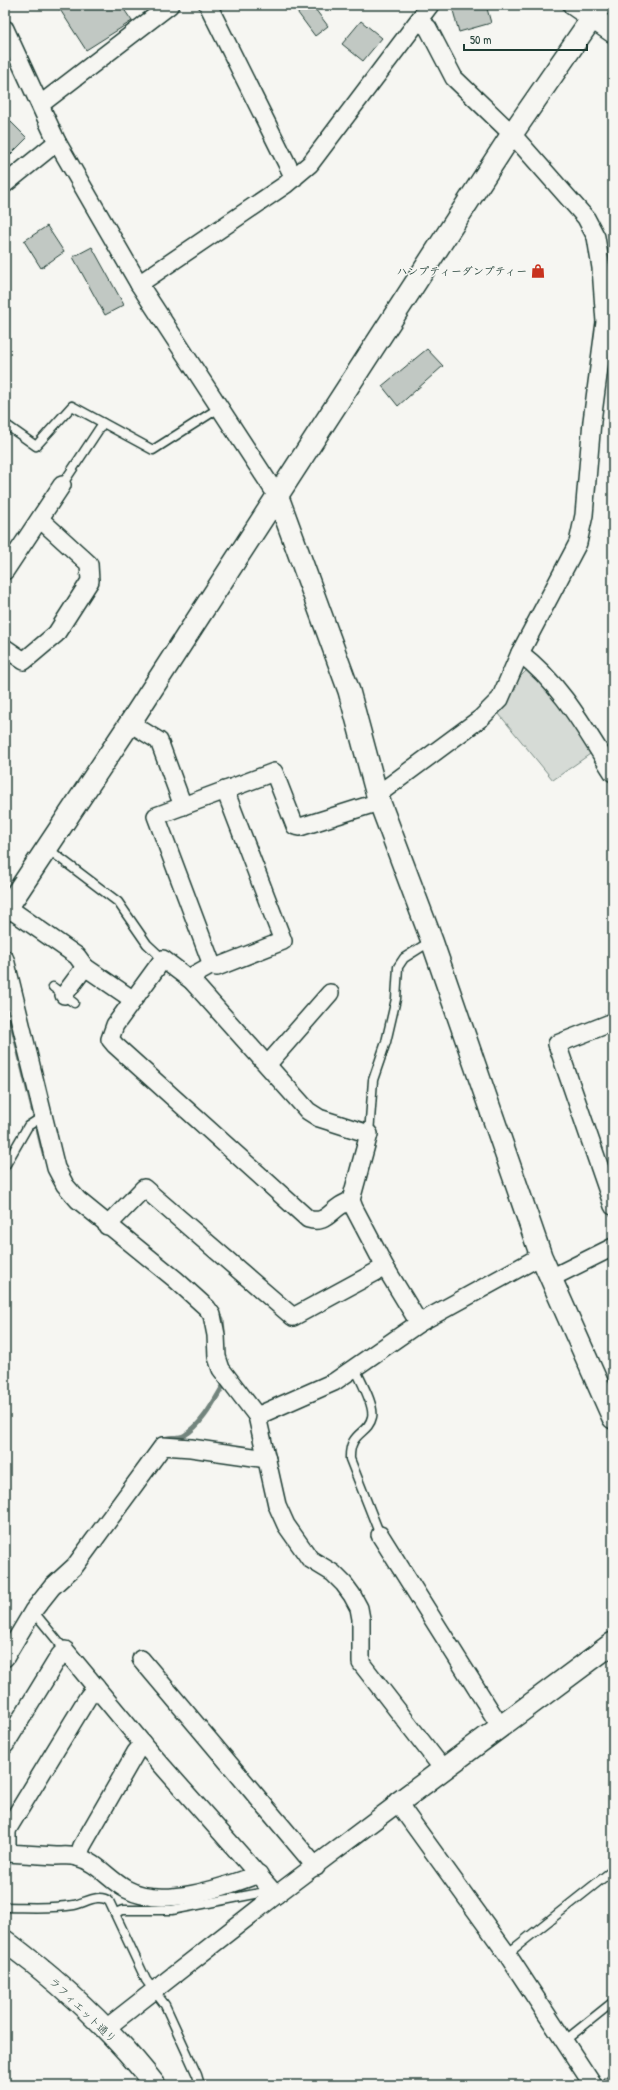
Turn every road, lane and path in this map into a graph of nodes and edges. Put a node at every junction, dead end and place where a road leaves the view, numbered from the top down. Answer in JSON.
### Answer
{"nodes":[{"id":1,"x":170,"y":5,"type":"edge"},
{"id":2,"x":208,"y":5,"type":"edge"},
{"id":3,"x":430,"y":5,"type":"edge"},
{"id":4,"x":574,"y":5,"type":"edge"},
{"id":5,"x":597,"y":11,"type":"edge"},
{"id":6,"x":419,"y":21,"type":"junction"},
{"id":7,"x":5,"y":29,"type":"edge"},
{"id":8,"x":613,"y":32,"type":"edge"},
{"id":9,"x":41,"y":104,"type":"junction"},
{"id":10,"x":512,"y":134,"type":"junction"},
{"id":11,"x":57,"y":142,"type":"junction"},
{"id":12,"x":294,"y":178,"type":"junction"},
{"id":13,"x":5,"y":184,"type":"edge"},
{"id":14,"x":139,"y":284,"type":"junction"},
{"id":15,"x":609,"y":321,"type":"edge"},
{"id":16,"x":219,"y":408,"type":"junction"},
{"id":17,"x":103,"y":423,"type":"junction"},
{"id":18,"x":5,"y":424,"type":"edge"},
{"id":19,"x":62,"y":484,"type":"joint"},
{"id":20,"x":278,"y":497,"type":"junction"},
{"id":21,"x":40,"y":519,"type":"junction"},
{"id":22,"x":5,"y":572,"type":"edge"},
{"id":23,"x":5,"y":648,"type":"edge"},
{"id":24,"x":520,"y":653,"type":"junction"},
{"id":25,"x":130,"y":723,"type":"junction"},
{"id":26,"x":613,"y":773,"type":"edge"},
{"id":27,"x":225,"y":790,"type":"junction"},
{"id":28,"x":378,"y":798,"type":"junction"},
{"id":29,"x":183,"y":806,"type":"junction"},
{"id":30,"x":46,"y":848,"type":"junction"},
{"id":31,"x":8,"y":901,"type":"edge"},
{"id":32,"x":432,"y":941,"type":"junction"},
{"id":33,"x":5,"y":959,"type":"edge"},
{"id":34,"x":163,"y":959,"type":"junction"},
{"id":35,"x":212,"y":965,"type":"junction"},
{"id":36,"x":85,"y":967,"type":"junction"},
{"id":37,"x":192,"y":981,"type":"junction"},
{"id":38,"x":330,"y":993,"type":"dead end"},
{"id":39,"x":63,"y":995,"type":"dead end"},
{"id":40,"x":132,"y":1000,"type":"junction"},
{"id":41,"x":613,"y":1022,"type":"edge"},
{"id":42,"x":268,"y":1064,"type":"junction"},
{"id":43,"x":42,"y":1117,"type":"junction"},
{"id":44,"x":369,"y":1134,"type":"junction"},
{"id":45,"x":5,"y":1166,"type":"edge"},
{"id":46,"x":352,"y":1200,"type":"junction"},
{"id":47,"x":613,"y":1206,"type":"edge"},
{"id":48,"x":107,"y":1226,"type":"junction"},
{"id":49,"x":613,"y":1247,"type":"edge"},
{"id":50,"x":541,"y":1256,"type":"junction"},
{"id":51,"x":385,"y":1267,"type":"junction"},
{"id":52,"x":551,"y":1278,"type":"junction"},
{"id":53,"x":419,"y":1323,"type":"junction"},
{"id":54,"x":355,"y":1368,"type":"junction"},
{"id":55,"x":257,"y":1416,"type":"junction"},
{"id":56,"x":613,"y":1418,"type":"edge"},
{"id":57,"x":267,"y":1459,"type":"junction"},
{"id":58,"x":380,"y":1535,"type":"joint"},
{"id":59,"x":33,"y":1611,"type":"junction"},
{"id":60,"x":613,"y":1643,"type":"edge"},
{"id":61,"x":65,"y":1650,"type":"junction"},
{"id":62,"x":5,"y":1658,"type":"edge"},
{"id":63,"x":141,"y":1659,"type":"dead end"},
{"id":64,"x":96,"y":1687,"type":"junction"},
{"id":65,"x":500,"y":1726,"type":"junction"},
{"id":66,"x":143,"y":1744,"type":"junction"},
{"id":67,"x":5,"y":1745,"type":"edge"},
{"id":68,"x":443,"y":1770,"type":"junction"},
{"id":69,"x":398,"y":1804,"type":"junction"},
{"id":70,"x":6,"y":1828,"type":"edge"},
{"id":71,"x":78,"y":1857,"type":"junction"},
{"id":72,"x":6,"y":1858,"type":"edge"},
{"id":73,"x":316,"y":1867,"type":"junction"},
{"id":74,"x":613,"y":1870,"type":"edge"},
{"id":75,"x":259,"y":1874,"type":"junction"},
{"id":76,"x":273,"y":1892,"type":"junction"},
{"id":77,"x":5,"y":1907,"type":"edge"},
{"id":78,"x":115,"y":1913,"type":"junction"},
{"id":79,"x":5,"y":1941,"type":"edge"},
{"id":80,"x":507,"y":1954,"type":"junction"},
{"id":81,"x":154,"y":1991,"type":"junction"},
{"id":82,"x":613,"y":2002,"type":"edge"},
{"id":83,"x":105,"y":2029,"type":"junction"},
{"id":84,"x":563,"y":2042,"type":"junction"},
{"id":85,"x":155,"y":2085,"type":"edge"},
{"id":86,"x":200,"y":2085,"type":"edge"},
{"id":87,"x":593,"y":2085,"type":"edge"}],
"edges":[{"from":1,"to":9,"type":"street"},
{"from":2,"to":12,"type":"street"},
{"from":3,"to":6,"type":"street"},
{"from":4,"to":5,"type":"street"},
{"from":5,"to":8,"type":"street"},
{"from":5,"to":10,"type":"street"},
{"from":6,"to":10,"type":"street"},
{"from":6,"to":12,"type":"street"},
{"from":7,"to":9,"type":"street"},
{"from":9,"to":11,"type":"street"},
{"from":10,"to":15,"type":"street"},
{"from":10,"to":20,"type":"street"},
{"from":11,"to":13,"type":"street"},
{"from":11,"to":14,"type":"street"},
{"from":12,"to":14,"type":"street"},
{"from":14,"to":16,"type":"street"},
{"from":15,"to":24,"type":"street"},
{"from":16,"to":17,"type":"lane"},
{"from":16,"to":20,"type":"street"},
{"from":17,"to":18,"type":"lane"},
{"from":17,"to":19,"type":"lane"},
{"from":19,"to":21,"type":"street"},
{"from":20,"to":25,"type":"street"},
{"from":20,"to":28,"type":"street"},
{"from":21,"to":22,"type":"street"},
{"from":21,"to":23,"type":"street"},
{"from":24,"to":26,"type":"street"},
{"from":24,"to":28,"type":"street"},
{"from":25,"to":29,"type":"street"},
{"from":25,"to":30,"type":"street"},
{"from":27,"to":28,"type":"street"},
{"from":27,"to":29,"type":"street"},
{"from":27,"to":35,"type":"street"},
{"from":28,"to":32,"type":"street"},
{"from":29,"to":35,"type":"street"},
{"from":30,"to":31,"type":"street"},
{"from":30,"to":34,"type":"lane"},
{"from":31,"to":36,"type":"street"},
{"from":32,"to":44,"type":"lane"},
{"from":32,"to":50,"type":"street"},
{"from":33,"to":43,"type":"street"},
{"from":34,"to":37,"type":"street"},
{"from":34,"to":40,"type":"street"},
{"from":35,"to":37,"type":"street"},
{"from":36,"to":39,"type":"street"},
{"from":36,"to":40,"type":"street"},
{"from":37,"to":42,"type":"street"},
{"from":38,"to":42,"type":"street"},
{"from":40,"to":46,"type":"street"},
{"from":41,"to":47,"type":"street"},
{"from":42,"to":44,"type":"street"},
{"from":43,"to":45,"type":"lane"},
{"from":43,"to":48,"type":"street"},
{"from":44,"to":46,"type":"street"},
{"from":46,"to":51,"type":"street"},
{"from":48,"to":51,"type":"street"},
{"from":48,"to":55,"type":"street"},
{"from":49,"to":52,"type":"street"},
{"from":50,"to":52,"type":"street"},
{"from":50,"to":53,"type":"street"},
{"from":51,"to":53,"type":"street"},
{"from":52,"to":56,"type":"street"},
{"from":53,"to":54,"type":"street"},
{"from":54,"to":55,"type":"street"},
{"from":54,"to":58,"type":"lane"},
{"from":55,"to":57,"type":"street"},
{"from":57,"to":59,"type":"street"},
{"from":57,"to":68,"type":"street"},
{"from":58,"to":65,"type":"street"},
{"from":59,"to":61,"type":"lane"},
{"from":59,"to":62,"type":"street"},
{"from":60,"to":65,"type":"street"},
{"from":61,"to":64,"type":"street"},
{"from":61,"to":67,"type":"street"},
{"from":63,"to":73,"type":"street"},
{"from":64,"to":66,"type":"street"},
{"from":64,"to":70,"type":"street"},
{"from":65,"to":68,"type":"street"},
{"from":66,"to":71,"type":"street"},
{"from":66,"to":75,"type":"street"},
{"from":68,"to":69,"type":"street"},
{"from":69,"to":73,"type":"street"},
{"from":69,"to":80,"type":"street"},
{"from":70,"to":72,"type":"street"},
{"from":71,"to":72,"type":"street"},
{"from":71,"to":75,"type":"street"},
{"from":73,"to":76,"type":"street"},
{"from":74,"to":80,"type":"lane"},
{"from":75,"to":76,"type":"street"},
{"from":76,"to":78,"type":"lane"},
{"from":76,"to":81,"type":"street"},
{"from":77,"to":78,"type":"lane"},
{"from":78,"to":81,"type":"lane"},
{"from":79,"to":83,"type":"street","name":"ラフィエット通り"},
{"from":80,"to":84,"type":"street"},
{"from":81,"to":83,"type":"street"},
{"from":81,"to":86,"type":"lane"},
{"from":82,"to":84,"type":"lane"},
{"from":83,"to":85,"type":"street","name":"ラフィエット通り"},
{"from":84,"to":87,"type":"street"}]}
